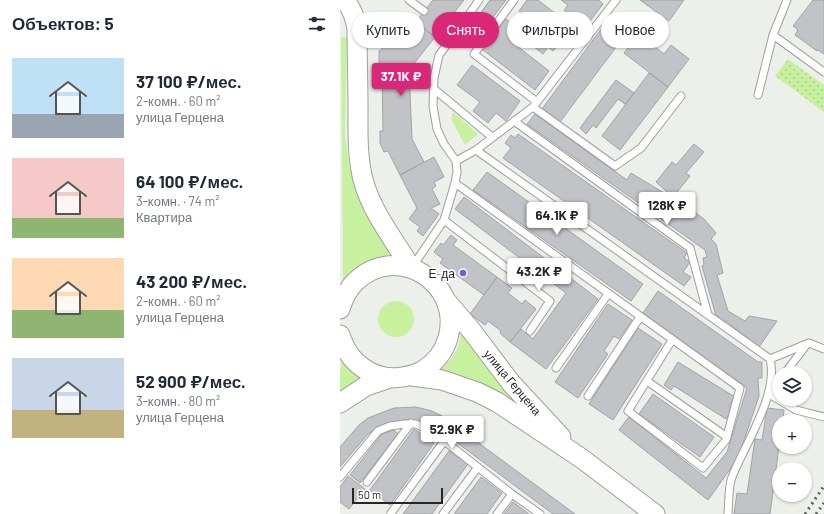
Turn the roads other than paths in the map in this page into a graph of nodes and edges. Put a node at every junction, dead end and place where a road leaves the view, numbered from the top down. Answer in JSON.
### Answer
{"nodes":[{"id":1,"x":409,"y":0,"type":"edge"},
{"id":2,"x":479,"y":0,"type":"edge"},
{"id":3,"x":514,"y":0,"type":"edge"},
{"id":4,"x":616,"y":0,"type":"edge"},
{"id":5,"x":787,"y":0,"type":"edge"},
{"id":6,"x":348,"y":4,"type":"edge"},
{"id":7,"x":424,"y":11,"type":"dead end"},
{"id":8,"x":471,"y":12,"type":"edge"},
{"id":9,"x":773,"y":35,"type":"junction"},
{"id":10,"x":444,"y":48,"type":"edge"},
{"id":11,"x":824,"y":72,"type":"edge"},
{"id":12,"x":434,"y":89,"type":"junction"},
{"id":13,"x":758,"y":95,"type":"dead end"},
{"id":14,"x":681,"y":96,"type":"dead end"},
{"id":15,"x":535,"y":105,"type":"junction"},
{"id":16,"x":514,"y":121,"type":"junction"},
{"id":17,"x":492,"y":137,"type":"junction"},
{"id":18,"x":476,"y":150,"type":"junction"},
{"id":19,"x":456,"y":161,"type":"junction"},
{"id":20,"x":455,"y":183,"type":"junction"},
{"id":21,"x":444,"y":220,"type":"junction"},
{"id":22,"x":411,"y":268,"type":"junction"},
{"id":23,"x":608,"y":294,"type":"junction"},
{"id":24,"x":448,"y":303,"type":"junction"},
{"id":25,"x":340,"y":309,"type":"edge"},
{"id":26,"x":708,"y":315,"type":"junction"},
{"id":27,"x":640,"y":317,"type":"junction"},
{"id":28,"x":530,"y":331,"type":"dead end"},
{"id":29,"x":340,"y":335,"type":"edge"},
{"id":30,"x":672,"y":340,"type":"junction"},
{"id":31,"x":809,"y":342,"type":"junction"},
{"id":32,"x":824,"y":349,"type":"edge"},
{"id":33,"x":770,"y":360,"type":"junction"},
{"id":34,"x":790,"y":366,"type":"edge"},
{"id":35,"x":556,"y":368,"type":"dead end"},
{"id":36,"x":412,"y":376,"type":"junction"},
{"id":37,"x":390,"y":378,"type":"junction"},
{"id":38,"x":647,"y":381,"type":"junction"},
{"id":39,"x":772,"y":391,"type":"edge"},
{"id":40,"x":770,"y":394,"type":"junction"},
{"id":41,"x":588,"y":396,"type":"dead end"},
{"id":42,"x":340,"y":403,"type":"edge"},
{"id":43,"x":824,"y":416,"type":"edge"},
{"id":44,"x":411,"y":423,"type":"junction"},
{"id":45,"x":727,"y":437,"type":"junction"},
{"id":46,"x":444,"y":440,"type":"junction"},
{"id":47,"x":581,"y":458,"type":"junction"},
{"id":48,"x":478,"y":467,"type":"junction"},
{"id":49,"x":340,"y":477,"type":"edge"},
{"id":50,"x":367,"y":482,"type":"dead end"},
{"id":51,"x":512,"y":494,"type":"junction"},
{"id":52,"x":391,"y":513,"type":"edge"},
{"id":53,"x":443,"y":514,"type":"edge"},
{"id":54,"x":497,"y":514,"type":"edge"},
{"id":55,"x":540,"y":514,"type":"edge"},
{"id":56,"x":654,"y":514,"type":"edge"},
{"id":57,"x":728,"y":514,"type":"edge"}],
"edges":[{"from":1,"to":7,"type":"lane"},
{"from":2,"to":8,"type":"lane"},
{"from":3,"to":15,"type":"lane"},
{"from":4,"to":15,"type":"lane"},
{"from":5,"to":9,"type":"lane"},
{"from":6,"to":22,"type":"main road"},
{"from":9,"to":11,"type":"lane"},
{"from":9,"to":13,"type":"lane"},
{"from":10,"to":12,"type":"lane"},
{"from":12,"to":17,"type":"lane"},
{"from":12,"to":19,"type":"lane"},
{"from":14,"to":15,"type":"lane"},
{"from":15,"to":16,"type":"lane"},
{"from":16,"to":17,"type":"lane"},
{"from":16,"to":26,"type":"lane"},
{"from":17,"to":18,"type":"lane"},
{"from":18,"to":19,"type":"lane"},
{"from":18,"to":26,"type":"lane"},
{"from":19,"to":20,"type":"lane"},
{"from":20,"to":21,"type":"lane"},
{"from":20,"to":23,"type":"lane"},
{"from":21,"to":22,"type":"lane"},
{"from":21,"to":28,"type":"lane"},
{"from":22,"to":24,"type":"main road","name":"улица Герцена"},
{"from":22,"to":25,"type":"main road"},
{"from":23,"to":27,"type":"lane"},
{"from":23,"to":35,"type":"lane"},
{"from":24,"to":36,"type":"main road"},
{"from":24,"to":47,"type":"main road","name":"улица Герцена"},
{"from":26,"to":33,"type":"lane"},
{"from":27,"to":30,"type":"lane"},
{"from":27,"to":41,"type":"lane"},
{"from":29,"to":37,"type":"main road"},
{"from":30,"to":38,"type":"lane"},
{"from":30,"to":45,"type":"lane"},
{"from":31,"to":32,"type":"lane"},
{"from":31,"to":33,"type":"lane"},
{"from":31,"to":34,"type":"lane"},
{"from":33,"to":40,"type":"lane"},
{"from":36,"to":37,"type":"main road"},
{"from":36,"to":47,"type":"main road","name":"улица Герцена"},
{"from":37,"to":42,"type":"main road"},
{"from":38,"to":45,"type":"lane"},
{"from":38,"to":45,"type":"lane"},
{"from":39,"to":40,"type":"lane"},
{"from":40,"to":43,"type":"lane"},
{"from":40,"to":57,"type":"lane"},
{"from":44,"to":46,"type":"lane"},
{"from":44,"to":49,"type":"lane"},
{"from":44,"to":50,"type":"lane"},
{"from":46,"to":48,"type":"lane"},
{"from":46,"to":52,"type":"lane"},
{"from":47,"to":56,"type":"main road","name":"улица Герцена"},
{"from":48,"to":51,"type":"lane"},
{"from":48,"to":53,"type":"lane"},
{"from":51,"to":54,"type":"lane"},
{"from":51,"to":55,"type":"lane"}]}
